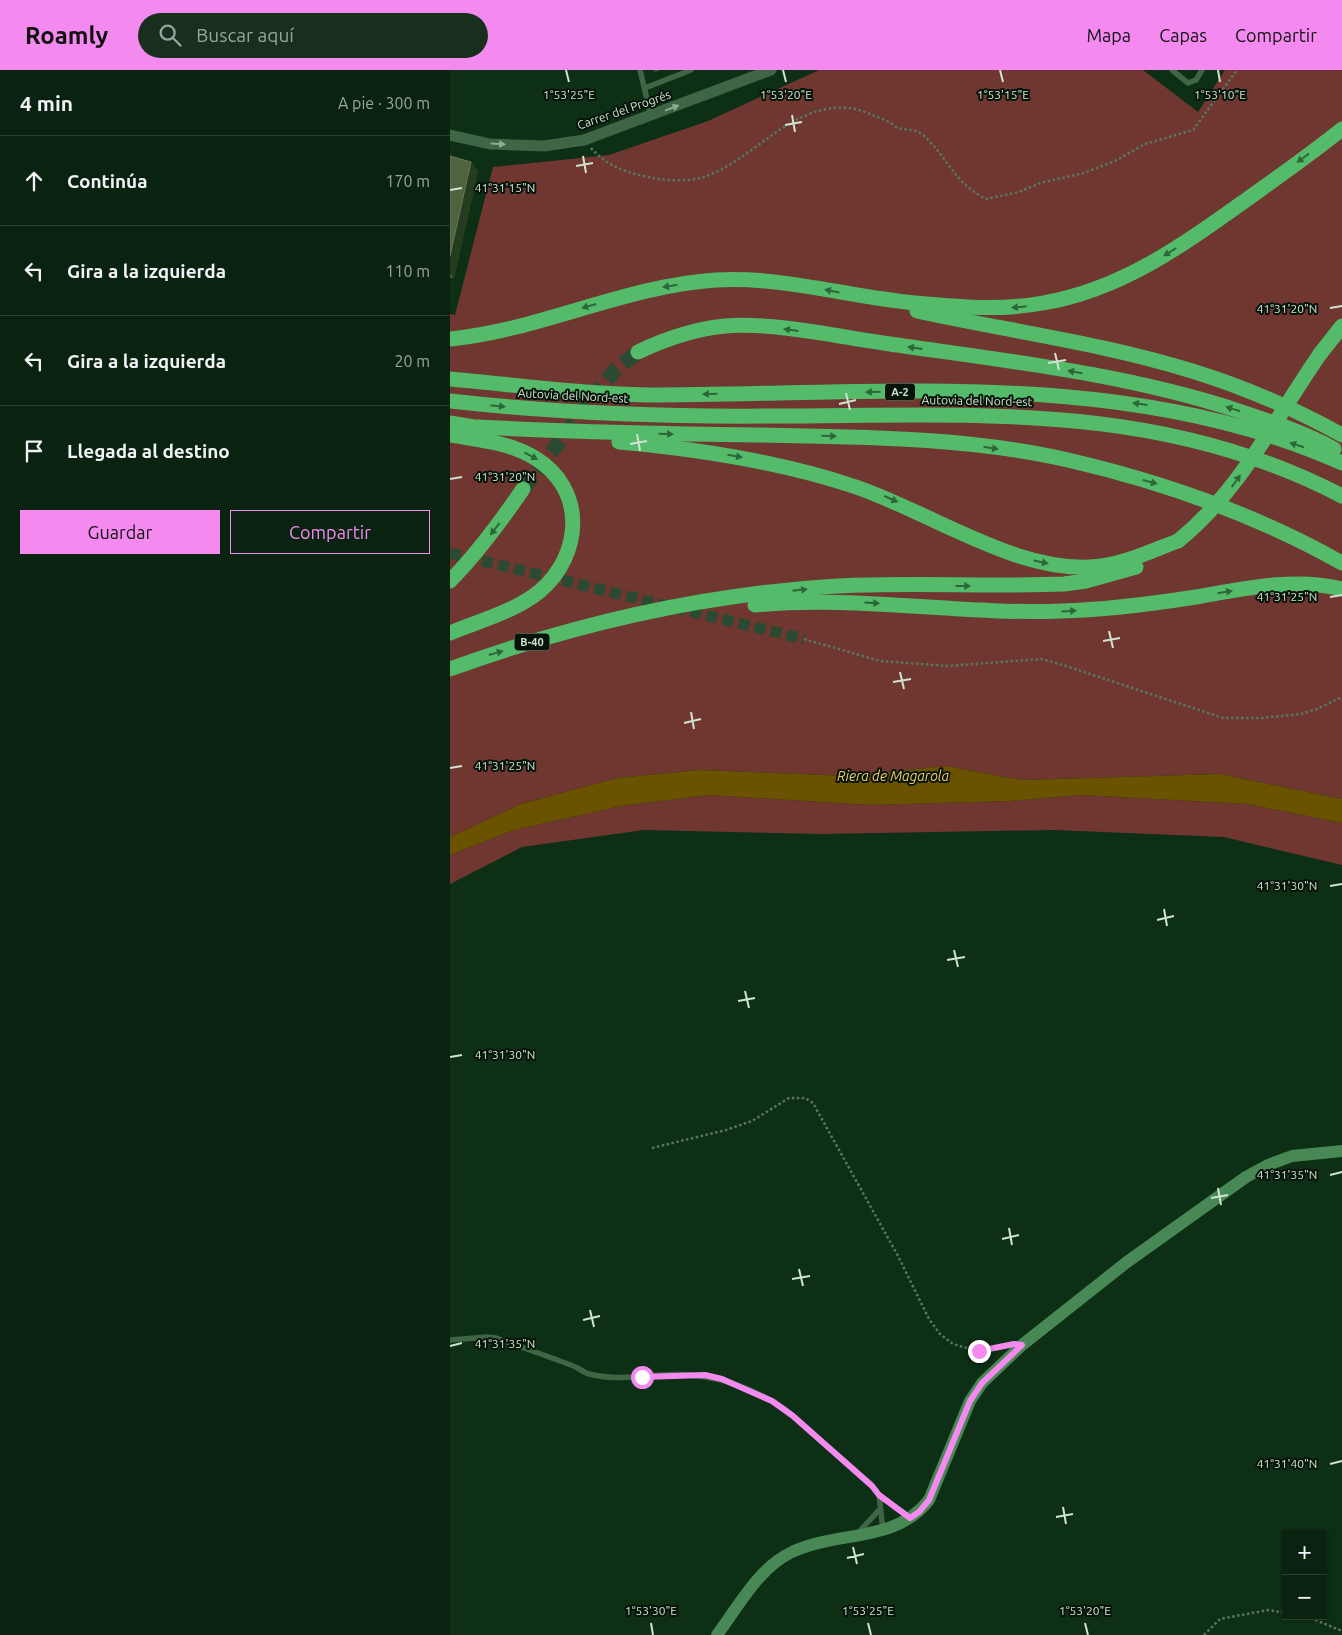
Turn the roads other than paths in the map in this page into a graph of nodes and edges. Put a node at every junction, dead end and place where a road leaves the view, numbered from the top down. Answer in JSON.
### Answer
{"nodes":[{"id":1,"x":640,"y":70,"type":"edge"},
{"id":2,"x":691,"y":70,"type":"edge"},
{"id":3,"x":771,"y":70,"type":"edge"},
{"id":4,"x":1172,"y":70,"type":"edge"},
{"id":5,"x":1202,"y":70,"type":"edge"},
{"id":6,"x":645,"y":88,"type":"junction"},
{"id":7,"x":650,"y":116,"type":"junction"},
{"id":8,"x":1342,"y":129,"type":"edge"},
{"id":9,"x":450,"y":135,"type":"edge"},
{"id":10,"x":880,"y":300,"type":"junction"},
{"id":11,"x":1342,"y":326,"type":"edge"},
{"id":12,"x":450,"y":339,"type":"edge"},
{"id":13,"x":638,"y":352,"type":"tunnel mouth"},
{"id":14,"x":450,"y":379,"type":"edge"},
{"id":15,"x":450,"y":401,"type":"edge"},
{"id":16,"x":450,"y":424,"type":"edge"},
{"id":17,"x":478,"y":427,"type":"junction"},
{"id":18,"x":1342,"y":435,"type":"edge"},
{"id":19,"x":450,"y":436,"type":"edge"},
{"id":20,"x":1342,"y":453,"type":"edge"},
{"id":21,"x":1342,"y":463,"type":"edge"},
{"id":22,"x":523,"y":488,"type":"tunnel mouth"},
{"id":23,"x":1342,"y":496,"type":"edge"},
{"id":24,"x":1178,"y":541,"type":"junction"},
{"id":25,"x":1342,"y":563,"type":"edge"},
{"id":26,"x":450,"y":581,"type":"edge"},
{"id":27,"x":1342,"y":588,"type":"edge"},
{"id":28,"x":614,"y":620,"type":"junction"},
{"id":29,"x":450,"y":633,"type":"edge"},
{"id":30,"x":450,"y":669,"type":"edge"},
{"id":31,"x":1342,"y":1151,"type":"edge"},
{"id":32,"x":450,"y":1340,"type":"edge"},
{"id":33,"x":879,"y":1495,"type":"junction"},
{"id":34,"x":879,"y":1510,"type":"junction"},
{"id":35,"x":910,"y":1518,"type":"junction"},
{"id":36,"x":883,"y":1530,"type":"junction"},
{"id":37,"x":853,"y":1537,"type":"junction"},
{"id":38,"x":717,"y":1635,"type":"edge"}],
"edges":[{"from":1,"to":6,"type":"lane"},
{"from":2,"to":6,"type":"lane"},
{"from":7,"to":3,"type":"street","name":"Carrer del Progrés","one_way":true},
{"from":4,"to":5,"type":"lane"},
{"from":6,"to":7,"type":"lane"},
{"from":9,"to":7,"type":"street","name":"Carrer del Progrés","one_way":true},
{"from":8,"to":10,"type":"highway","one_way":true},
{"from":10,"to":12,"type":"highway","one_way":true},
{"from":10,"to":18,"type":"highway"},
{"from":24,"to":11,"type":"highway","one_way":true,"bridge":true},
{"from":20,"to":13,"type":"highway","one_way":true},
{"from":21,"to":14,"type":"highway","name":"Autovia del Nord-est","number":"A-2","one_way":true},
{"from":15,"to":23,"type":"highway","name":"Autovia del Nord-est","number":"A-2","one_way":true},
{"from":16,"to":17,"type":"highway"},
{"from":17,"to":24,"type":"highway","one_way":true},
{"from":17,"to":25,"type":"highway","one_way":true},
{"from":19,"to":29,"type":"highway","one_way":true},
{"from":22,"to":26,"type":"highway","one_way":true},
{"from":28,"to":24,"type":"highway","one_way":true},
{"from":28,"to":27,"type":"highway","one_way":true},
{"from":30,"to":28,"type":"highway","number":"B-40","one_way":true},
{"from":31,"to":35,"type":"main road"},
{"from":32,"to":33,"type":"lane"},
{"from":33,"to":34,"type":"lane"},
{"from":33,"to":35,"type":"lane"},
{"from":34,"to":36,"type":"lane"},
{"from":34,"to":37,"type":"lane"},
{"from":35,"to":36,"type":"main road"},
{"from":36,"to":37,"type":"main road"},
{"from":37,"to":38,"type":"main road"}]}
